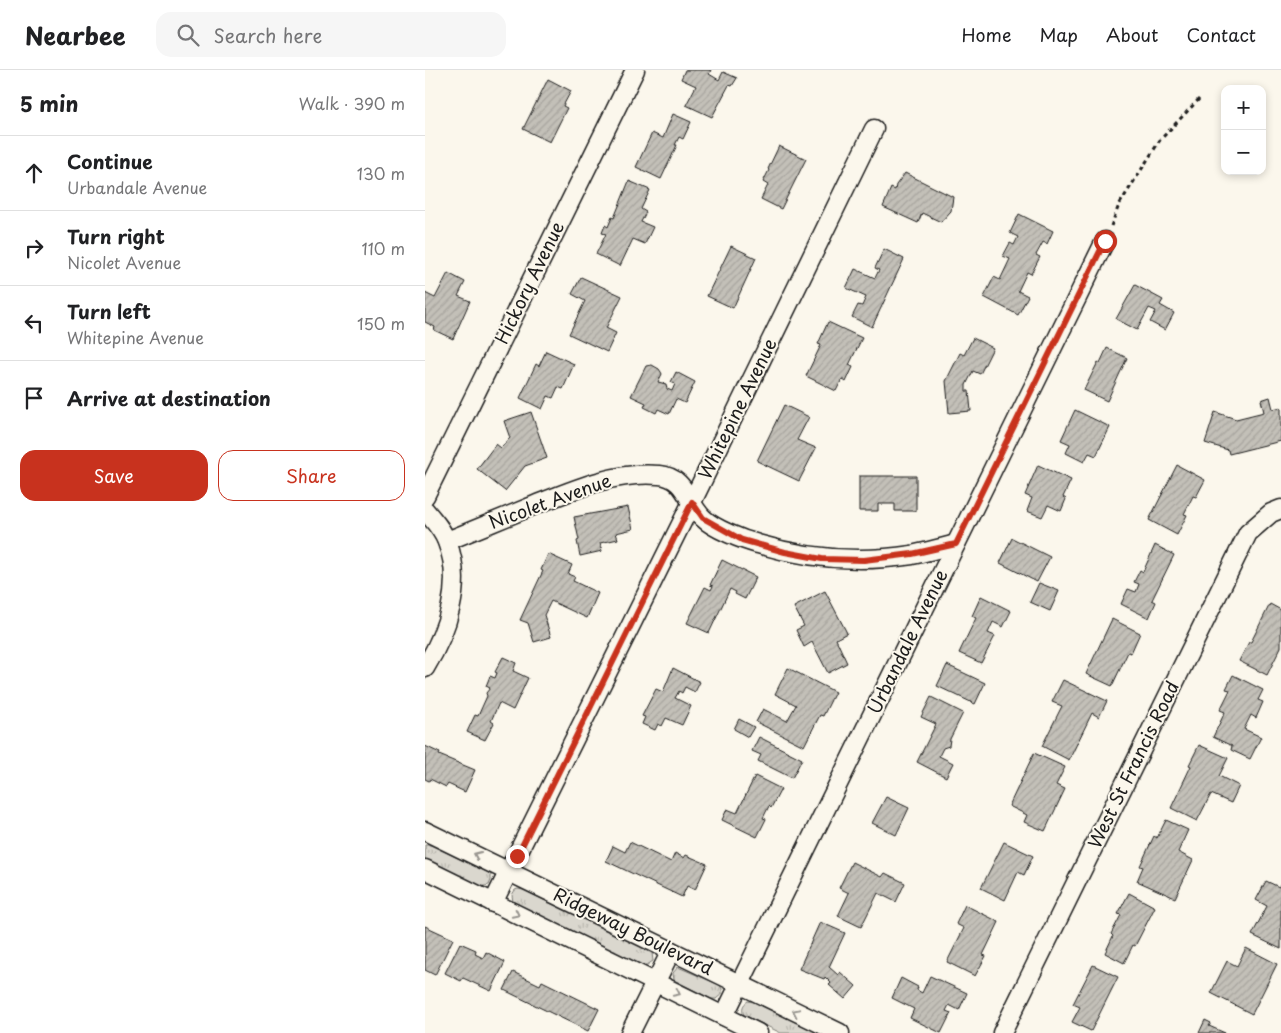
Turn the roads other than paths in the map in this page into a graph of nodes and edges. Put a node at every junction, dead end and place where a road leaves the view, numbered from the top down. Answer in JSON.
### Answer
{"nodes":[{"id":1,"x":635,"y":70,"type":"edge"},
{"id":2,"x":874,"y":129,"type":"dead end"},
{"id":3,"x":1105,"y":241,"type":"road end"},
{"id":4,"x":425,"y":496,"type":"edge"},
{"id":5,"x":692,"y":502,"type":"junction"},
{"id":6,"x":1281,"y":509,"type":"edge"},
{"id":7,"x":425,"y":510,"type":"edge"},
{"id":8,"x":447,"y":541,"type":"junction"},
{"id":9,"x":956,"y":544,"type":"junction"},
{"id":10,"x":425,"y":668,"type":"edge"},
{"id":11,"x":425,"y":831,"type":"edge"},
{"id":12,"x":425,"y":869,"type":"edge"},
{"id":13,"x":509,"y":871,"type":"junction"},
{"id":14,"x":493,"y":903,"type":"junction"},
{"id":15,"x":671,"y":951,"type":"junction"},
{"id":16,"x":655,"y":982,"type":"junction"},
{"id":17,"x":740,"y":984,"type":"junction"},
{"id":18,"x":724,"y":1016,"type":"junction"},
{"id":19,"x":630,"y":1033,"type":"edge"},
{"id":20,"x":758,"y":1033,"type":"edge"},
{"id":21,"x":840,"y":1033,"type":"edge"},
{"id":22,"x":1002,"y":1033,"type":"edge"}],
"edges":[{"from":1,"to":4,"type":"street","name":"Hickory Avenue"},
{"from":2,"to":5,"type":"street","name":"Whitepine Avenue"},
{"from":3,"to":9,"type":"street","name":"Urbandale Avenue"},
{"from":5,"to":8,"type":"street","name":"Nicolet Avenue"},
{"from":5,"to":9,"type":"street","name":"Nicolet Avenue"},
{"from":5,"to":13,"type":"street","name":"Whitepine Avenue"},
{"from":6,"to":22,"type":"street","name":"West St Francis Road"},
{"from":7,"to":8,"type":"street"},
{"from":8,"to":10,"type":"street"},
{"from":9,"to":17,"type":"street","name":"Urbandale Avenue"},
{"from":13,"to":11,"type":"street","name":"Ridgeway Boulevard","one_way":true},
{"from":12,"to":14,"type":"street","name":"Ridgeway Boulevard"},
{"from":13,"to":14,"type":"street","name":"Whitepine Avenue"},
{"from":13,"to":15,"type":"street","name":"Ridgeway Boulevard"},
{"from":14,"to":16,"type":"street","name":"Ridgeway Boulevard","one_way":true},
{"from":15,"to":16,"type":"street"},
{"from":15,"to":17,"type":"street","name":"Ridgeway Boulevard"},
{"from":16,"to":18,"type":"street","name":"Ridgeway Boulevard","one_way":true},
{"from":16,"to":19,"type":"street"},
{"from":17,"to":18,"type":"street","name":"Urbandale Avenue"},
{"from":21,"to":17,"type":"street","name":"Ridgeway Boulevard","one_way":true},
{"from":18,"to":20,"type":"street","name":"Ridgeway Boulevard"}]}
